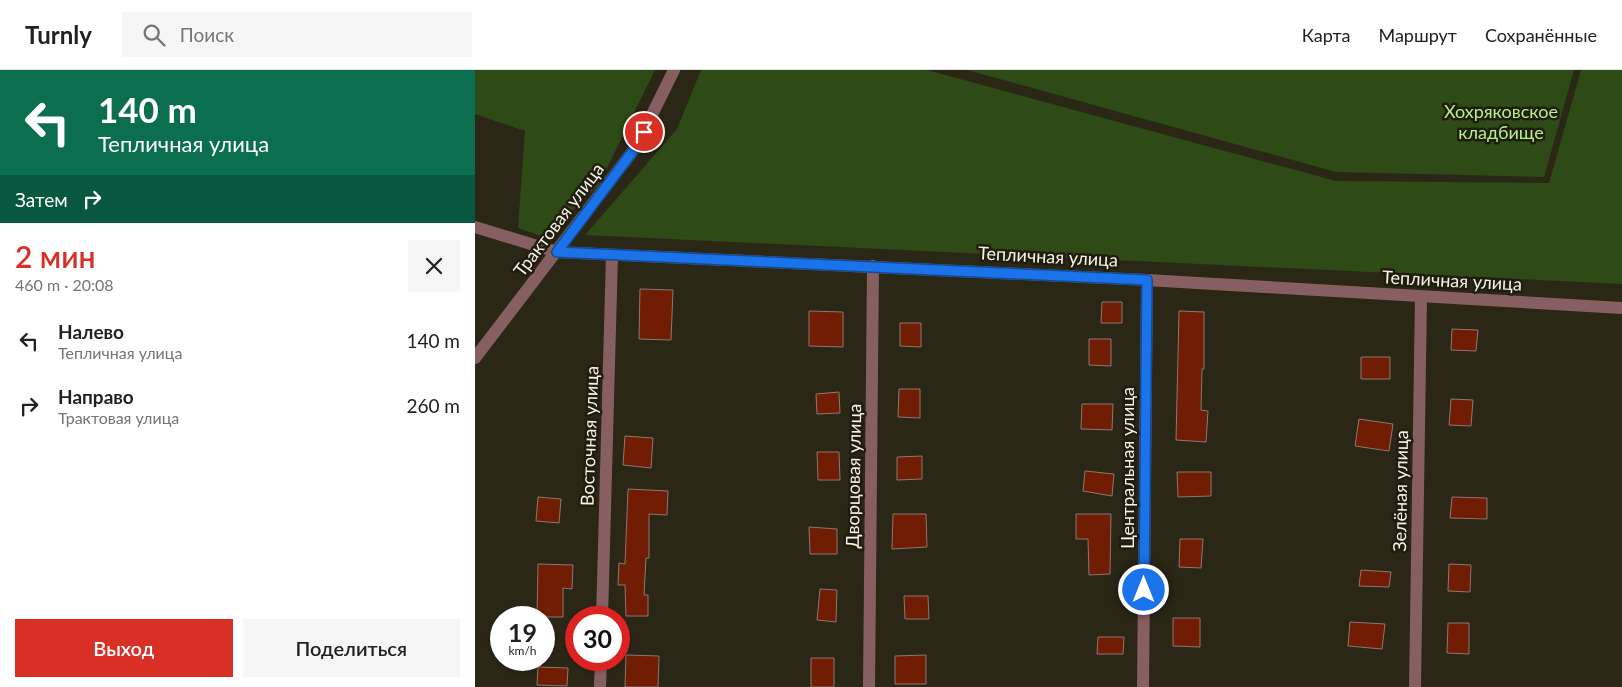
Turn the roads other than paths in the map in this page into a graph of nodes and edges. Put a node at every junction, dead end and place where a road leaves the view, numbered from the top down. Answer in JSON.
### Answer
{"nodes":[{"id":1,"x":674,"y":70,"type":"edge"},
{"id":2,"x":475,"y":227,"type":"edge"},
{"id":3,"x":557,"y":252,"type":"junction"},
{"id":4,"x":612,"y":255,"type":"junction"},
{"id":5,"x":873,"y":266,"type":"junction"},
{"id":6,"x":1147,"y":280,"type":"junction"},
{"id":7,"x":1421,"y":296,"type":"junction"},
{"id":8,"x":1622,"y":308,"type":"edge"},
{"id":9,"x":475,"y":358,"type":"edge"},
{"id":10,"x":602,"y":606,"type":"edge"},
{"id":11,"x":601,"y":671,"type":"edge"},
{"id":12,"x":600,"y":687,"type":"edge"},
{"id":13,"x":869,"y":687,"type":"edge"},
{"id":14,"x":1143,"y":687,"type":"edge"},
{"id":15,"x":1415,"y":687,"type":"edge"}],
"edges":[{"from":1,"to":3,"type":"street","name":"Трактовая улица"},
{"from":2,"to":3,"type":"street","name":"Тепличная улица"},
{"from":3,"to":4,"type":"street","name":"Тепличная улица"},
{"from":3,"to":9,"type":"street","name":"Трактовая улица"},
{"from":4,"to":5,"type":"street","name":"Тепличная улица"},
{"from":4,"to":10,"type":"street","name":"Восточная улица"},
{"from":5,"to":6,"type":"street","name":"Тепличная улица"},
{"from":5,"to":13,"type":"street","name":"Дворцовая улица"},
{"from":6,"to":7,"type":"street","name":"Тепличная улица"},
{"from":6,"to":14,"type":"street","name":"Центральная улица"},
{"from":7,"to":8,"type":"street","name":"Тепличная улица"},
{"from":7,"to":15,"type":"street","name":"Зелёная улица"},
{"from":11,"to":12,"type":"street"}]}
